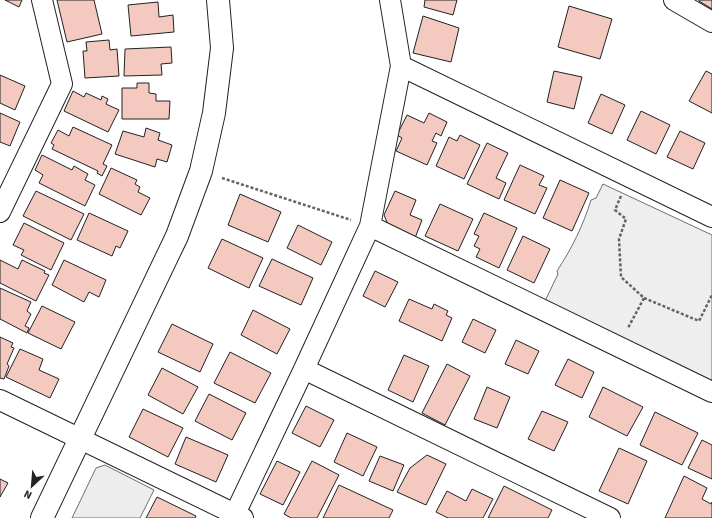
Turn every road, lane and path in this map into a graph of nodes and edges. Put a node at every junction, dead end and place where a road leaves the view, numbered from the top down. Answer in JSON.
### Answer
{"nodes":[{"id":1,"x":42,"y":0,"type":"edge"},
{"id":2,"x":218,"y":0,"type":"edge"},
{"id":3,"x":390,"y":0,"type":"edge"},
{"id":4,"x":674,"y":0,"type":"edge"},
{"id":5,"x":712,"y":22,"type":"edge"},
{"id":6,"x":401,"y":66,"type":"junction"},
{"id":7,"x":630,"y":177,"type":"junction"},
{"id":8,"x":221,"y":178,"type":"dead end"},
{"id":9,"x":0,"y":212,"type":"edge"},
{"id":10,"x":712,"y":217,"type":"edge"},
{"id":11,"x":370,"y":226,"type":"junction"},
{"id":12,"x":712,"y":295,"type":"edge"},
{"id":13,"x":644,"y":298,"type":"junction"},
{"id":14,"x":618,"y":346,"type":"junction"},
{"id":15,"x":304,"y":369,"type":"junction"},
{"id":16,"x":712,"y":392,"type":"edge"},
{"id":17,"x":0,"y":400,"type":"edge"},
{"id":18,"x":80,"y":439,"type":"junction"},
{"id":19,"x":237,"y":517,"type":"edge"},
{"id":20,"x":42,"y":518,"type":"edge"},
{"id":21,"x":610,"y":518,"type":"edge"}],
"edges":[{"from":1,"to":9,"type":"street"},
{"from":2,"to":18,"type":"street"},
{"from":3,"to":6,"type":"street"},
{"from":4,"to":5,"type":"street"},
{"from":6,"to":7,"type":"street"},
{"from":6,"to":11,"type":"street"},
{"from":7,"to":10,"type":"street"},
{"from":7,"to":13,"type":"path"},
{"from":8,"to":11,"type":"path"},
{"from":11,"to":14,"type":"street"},
{"from":11,"to":15,"type":"street"},
{"from":12,"to":13,"type":"path"},
{"from":13,"to":14,"type":"path"},
{"from":14,"to":16,"type":"street"},
{"from":15,"to":19,"type":"street"},
{"from":15,"to":21,"type":"street"},
{"from":17,"to":18,"type":"street"},
{"from":18,"to":19,"type":"street"},
{"from":18,"to":20,"type":"street"}]}
